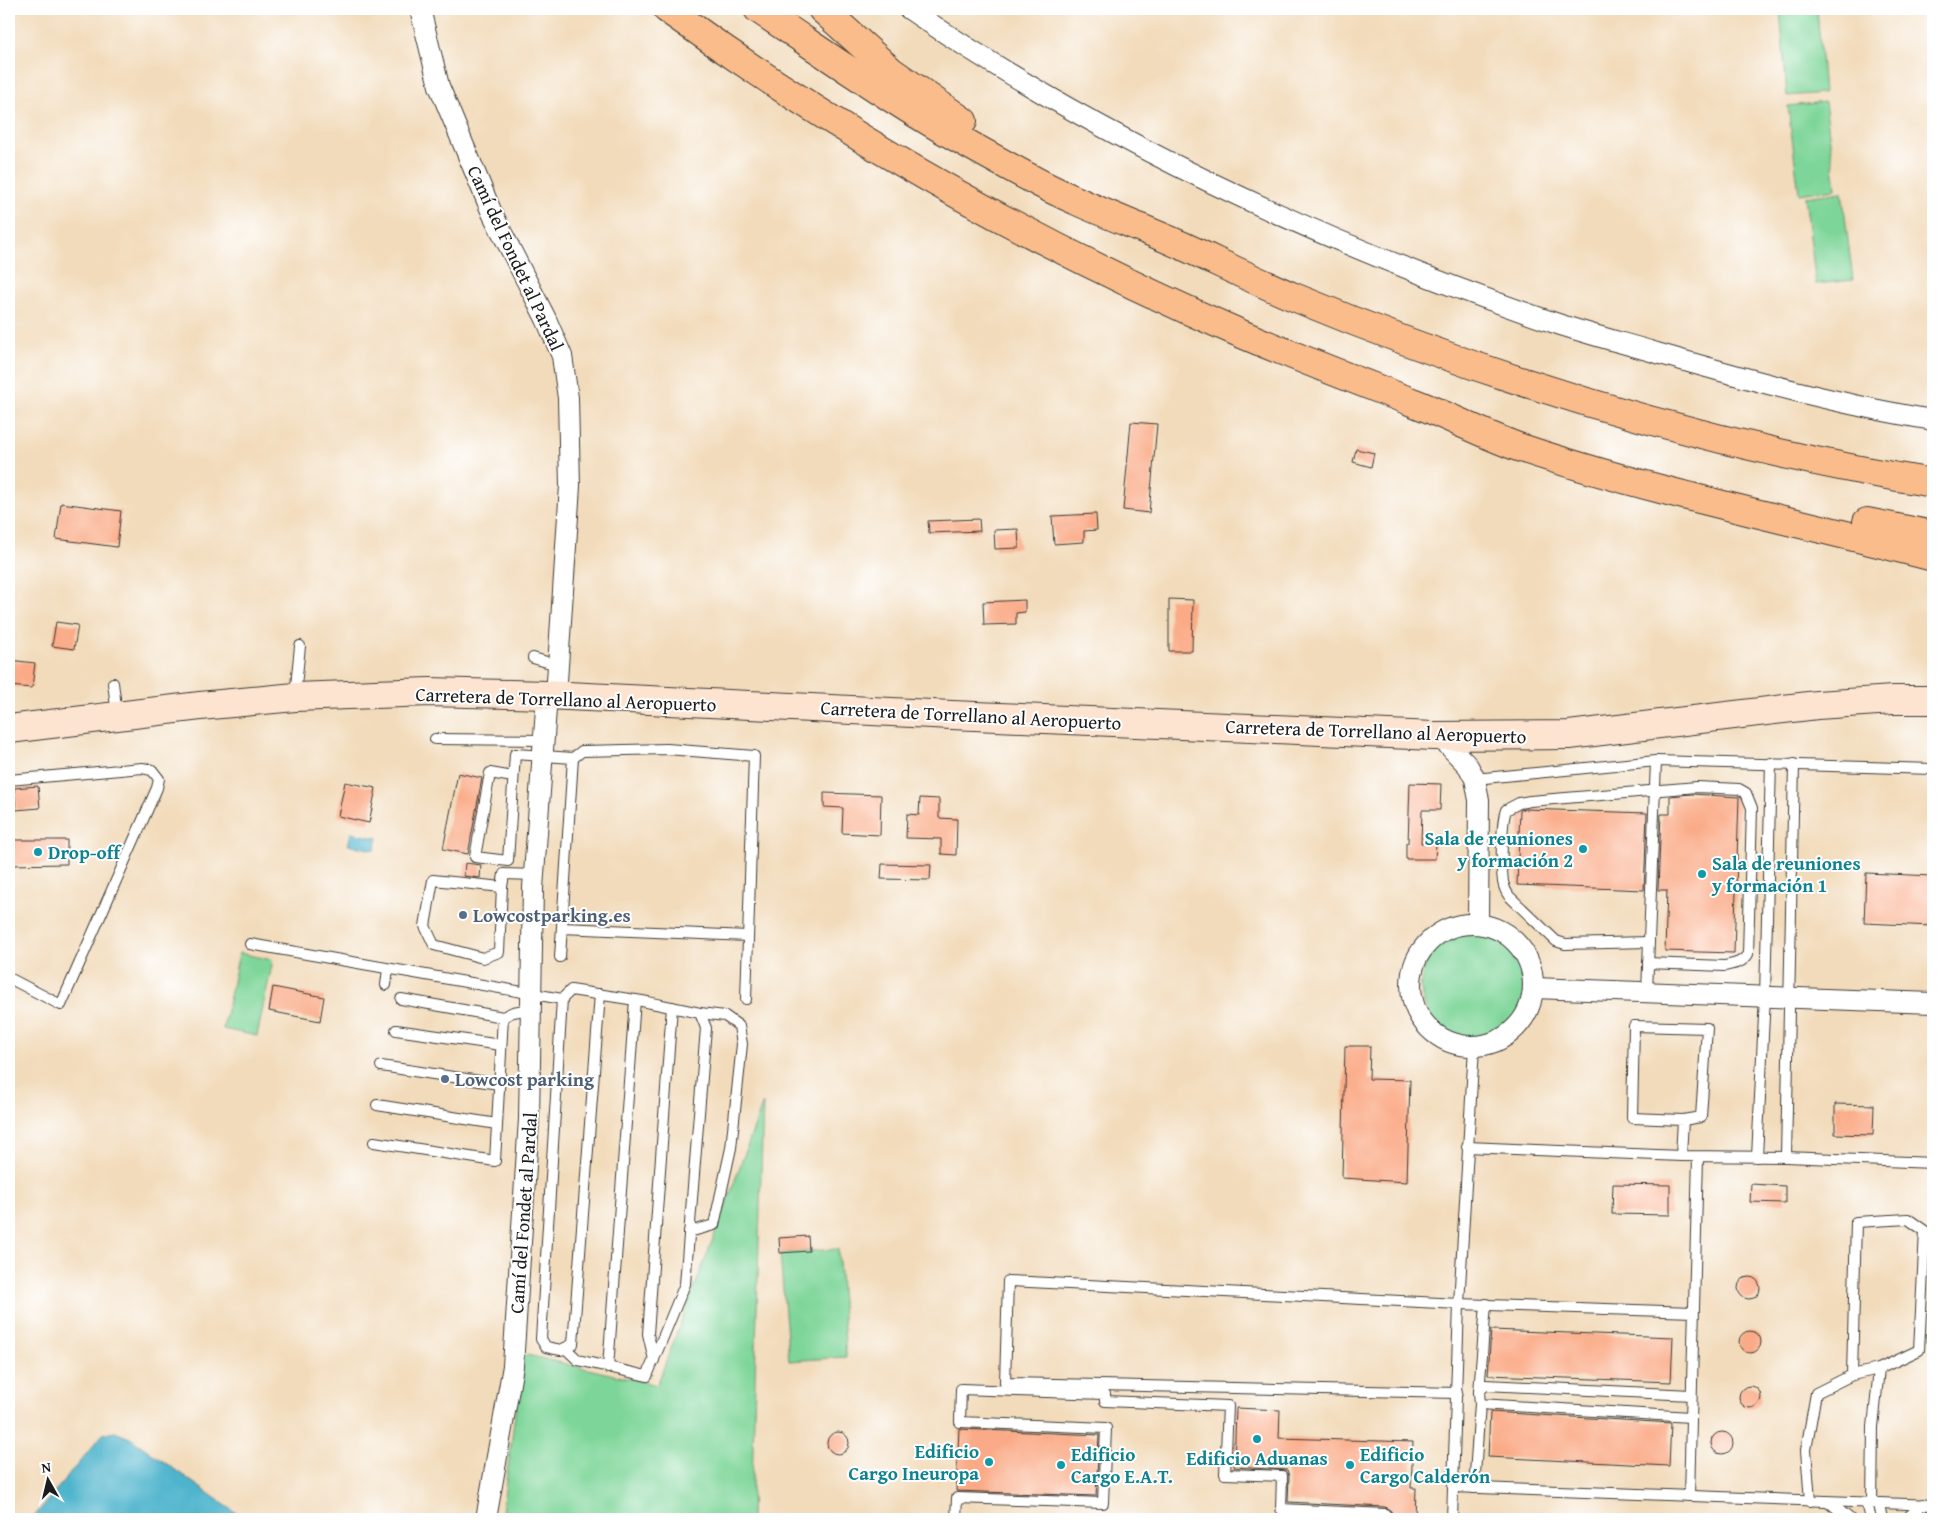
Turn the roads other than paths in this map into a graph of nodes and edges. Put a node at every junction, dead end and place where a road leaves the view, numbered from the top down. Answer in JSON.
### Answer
{"nodes":[{"id":1,"x":420,"y":9,"type":"edge"},
{"id":2,"x":667,"y":9,"type":"edge"},
{"id":3,"x":758,"y":9,"type":"edge"},
{"id":4,"x":822,"y":9,"type":"edge"},
{"id":5,"x":909,"y":9,"type":"edge"},
{"id":6,"x":1135,"y":225,"type":"junction"},
{"id":7,"x":1416,"y":403,"type":"junction"},
{"id":8,"x":1933,"y":420,"type":"edge"},
{"id":9,"x":1933,"y":483,"type":"edge"},
{"id":10,"x":1933,"y":535,"type":"edge"},
{"id":11,"x":1933,"y":557,"type":"edge"},
{"id":12,"x":300,"y":646,"type":"dead end"},
{"id":13,"x":533,"y":658,"type":"dead end"},
{"id":14,"x":557,"y":665,"type":"junction"},
{"id":15,"x":113,"y":683,"type":"dead end"},
{"id":16,"x":551,"y":695,"type":"junction"},
{"id":17,"x":295,"y":697,"type":"junction"},
{"id":18,"x":1933,"y":700,"type":"edge"},
{"id":19,"x":117,"y":715,"type":"junction"},
{"id":20,"x":9,"y":729,"type":"edge"},
{"id":21,"x":1434,"y":736,"type":"junction"},
{"id":22,"x":435,"y":739,"type":"dead end"},
{"id":23,"x":543,"y":747,"type":"junction"},
{"id":24,"x":573,"y":758,"type":"junction"},
{"id":25,"x":1656,"y":761,"type":"junction"},
{"id":26,"x":1771,"y":763,"type":"junction"},
{"id":27,"x":1794,"y":764,"type":"junction"},
{"id":28,"x":1933,"y":769,"type":"edge"},
{"id":29,"x":513,"y":777,"type":"junction"},
{"id":30,"x":1475,"y":779,"type":"junction"},
{"id":31,"x":9,"y":780,"type":"edge"},
{"id":32,"x":1656,"y":789,"type":"junction"},
{"id":33,"x":534,"y":875,"type":"junction"},
{"id":34,"x":502,"y":887,"type":"junction"},
{"id":35,"x":1478,"y":924,"type":"junction"},
{"id":36,"x":562,"y":928,"type":"junction"},
{"id":37,"x":748,"y":936,"type":"junction"},
{"id":38,"x":1649,"y":942,"type":"junction"},
{"id":39,"x":250,"y":944,"type":"dead end"},
{"id":40,"x":560,"y":957,"type":"dead end"},
{"id":41,"x":1648,"y":963,"type":"junction"},
{"id":42,"x":388,"y":969,"type":"junction"},
{"id":43,"x":9,"y":978,"type":"edge"},
{"id":44,"x":386,"y":985,"type":"dead end"},
{"id":45,"x":1534,"y":988,"type":"junction"},
{"id":46,"x":1647,"y":992,"type":"junction"},
{"id":47,"x":600,"y":994,"type":"junction"},
{"id":48,"x":1764,"y":996,"type":"junction"},
{"id":49,"x":1789,"y":998,"type":"junction"},
{"id":50,"x":401,"y":999,"type":"dead end"},
{"id":51,"x":562,"y":999,"type":"junction"},
{"id":52,"x":746,"y":999,"type":"dead end"},
{"id":53,"x":636,"y":1000,"type":"junction"},
{"id":54,"x":531,"y":1002,"type":"junction"},
{"id":55,"x":1933,"y":1003,"type":"edge"},
{"id":56,"x":672,"y":1007,"type":"junction"},
{"id":57,"x":700,"y":1013,"type":"junction"},
{"id":58,"x":503,"y":1017,"type":"junction"},
{"id":59,"x":396,"y":1030,"type":"dead end"},
{"id":60,"x":501,"y":1045,"type":"junction"},
{"id":61,"x":1474,"y":1047,"type":"junction"},
{"id":62,"x":381,"y":1066,"type":"dead end"},
{"id":63,"x":499,"y":1084,"type":"junction"},
{"id":64,"x":377,"y":1105,"type":"dead end"},
{"id":65,"x":1683,"y":1120,"type":"junction"},
{"id":66,"x":497,"y":1124,"type":"junction"},
{"id":67,"x":374,"y":1142,"type":"dead end"},
{"id":68,"x":1467,"y":1147,"type":"junction"},
{"id":69,"x":1681,"y":1156,"type":"junction"},
{"id":70,"x":1698,"y":1157,"type":"junction"},
{"id":71,"x":1757,"y":1157,"type":"junction"},
{"id":72,"x":1786,"y":1157,"type":"junction"},
{"id":73,"x":1933,"y":1163,"type":"edge"},
{"id":74,"x":689,"y":1232,"type":"junction"},
{"id":75,"x":1459,"y":1304,"type":"junction"},
{"id":76,"x":1486,"y":1304,"type":"junction"},
{"id":77,"x":1693,"y":1312,"type":"junction"},
{"id":78,"x":565,"y":1348,"type":"junction"},
{"id":79,"x":654,"y":1360,"type":"junction"},
{"id":80,"x":608,"y":1368,"type":"junction"},
{"id":81,"x":1878,"y":1369,"type":"junction"},
{"id":82,"x":1852,"y":1375,"type":"junction"},
{"id":83,"x":1479,"y":1392,"type":"junction"},
{"id":84,"x":1457,"y":1393,"type":"junction"},
{"id":85,"x":1691,"y":1395,"type":"junction"},
{"id":86,"x":1480,"y":1404,"type":"junction"},
{"id":87,"x":1690,"y":1417,"type":"junction"},
{"id":88,"x":1454,"y":1487,"type":"junction"},
{"id":89,"x":1474,"y":1488,"type":"junction"},
{"id":90,"x":1689,"y":1496,"type":"junction"},
{"id":91,"x":1810,"y":1501,"type":"junction"},
{"id":92,"x":1830,"y":1502,"type":"junction"},
{"id":93,"x":1872,"y":1504,"type":"junction"},
{"id":94,"x":1928,"y":1505,"type":"edge"},
{"id":95,"x":486,"y":1519,"type":"edge"},
{"id":96,"x":956,"y":1519,"type":"edge"},
{"id":97,"x":1385,"y":1519,"type":"edge"},
{"id":98,"x":1452,"y":1519,"type":"edge"},
{"id":99,"x":1850,"y":1519,"type":"edge"},
{"id":100,"x":1870,"y":1519,"type":"edge"},
{"id":101,"x":1882,"y":1519,"type":"edge"},
{"id":102,"x":1906,"y":1519,"type":"edge"}],
"edges":[{"from":1,"to":14,"type":"street","name":"Camí del Fondet al Pardal"},
{"from":2,"to":7,"type":"highway"},
{"from":3,"to":6,"type":"highway"},
{"from":4,"to":6,"type":"highway"},
{"from":5,"to":8,"type":"street"},
{"from":6,"to":9,"type":"highway"},
{"from":7,"to":10,"type":"highway"},
{"from":7,"to":11,"type":"highway"},
{"from":12,"to":17,"type":"lane"},
{"from":13,"to":14,"type":"lane"},
{"from":14,"to":16,"type":"street","name":"Camí del Fondet al Pardal"},
{"from":15,"to":19,"type":"lane"},
{"from":16,"to":17,"type":"street","name":"Carretera de Torrellano al Aeropuerto"},
{"from":16,"to":21,"type":"street","name":"Carretera de Torrellano al Aeropuerto"},
{"from":16,"to":23,"type":"street","name":"Camí del Fondet al Pardal"},
{"from":17,"to":19,"type":"street","name":"Carretera de Torrellano al Aeropuerto"},
{"from":18,"to":21,"type":"street","name":"Carretera de Torrellano al Aeropuerto"},
{"from":19,"to":20,"type":"street","name":"Carretera de Torrellano al Aeropuerto"},
{"from":21,"to":30,"type":"street"},
{"from":22,"to":23,"type":"lane"},
{"from":23,"to":24,"type":"lane"},
{"from":23,"to":29,"type":"lane"},
{"from":23,"to":33,"type":"street","name":"Camí del Fondet al Pardal"},
{"from":24,"to":36,"type":"lane"},
{"from":24,"to":37,"type":"lane"},
{"from":25,"to":26,"type":"lane"},
{"from":25,"to":30,"type":"lane"},
{"from":25,"to":32,"type":"lane"},
{"from":26,"to":27,"type":"lane"},
{"from":26,"to":48,"type":"lane"},
{"from":27,"to":28,"type":"lane"},
{"from":27,"to":49,"type":"lane"},
{"from":29,"to":29,"type":"lane"},
{"from":30,"to":35,"type":"street"},
{"from":31,"to":43,"type":"lane"},
{"from":32,"to":38,"type":"lane"},
{"from":32,"to":38,"type":"lane"},
{"from":32,"to":41,"type":"lane"},
{"from":33,"to":34,"type":"lane"},
{"from":33,"to":54,"type":"street","name":"Camí del Fondet al Pardal"},
{"from":34,"to":34,"type":"lane"},
{"from":35,"to":45,"type":"street"},
{"from":35,"to":61,"type":"street"},
{"from":36,"to":37,"type":"lane"},
{"from":36,"to":40,"type":"lane"},
{"from":37,"to":52,"type":"lane"},
{"from":38,"to":41,"type":"lane"},
{"from":39,"to":42,"type":"lane"},
{"from":41,"to":46,"type":"lane"},
{"from":42,"to":44,"type":"lane"},
{"from":42,"to":54,"type":"lane"},
{"from":45,"to":46,"type":"street"},
{"from":45,"to":61,"type":"street"},
{"from":46,"to":48,"type":"street"},
{"from":47,"to":51,"type":"lane"},
{"from":47,"to":53,"type":"lane"},
{"from":47,"to":78,"type":"lane"},
{"from":48,"to":49,"type":"street"},
{"from":48,"to":71,"type":"lane"},
{"from":49,"to":55,"type":"street"},
{"from":49,"to":72,"type":"lane"},
{"from":50,"to":58,"type":"lane"},
{"from":51,"to":54,"type":"lane"},
{"from":51,"to":78,"type":"lane"},
{"from":53,"to":56,"type":"lane"},
{"from":53,"to":80,"type":"lane"},
{"from":54,"to":58,"type":"lane"},
{"from":54,"to":95,"type":"street","name":"Camí del Fondet al Pardal"},
{"from":56,"to":57,"type":"lane"},
{"from":56,"to":79,"type":"lane"},
{"from":57,"to":74,"type":"lane"},
{"from":57,"to":74,"type":"lane"},
{"from":58,"to":60,"type":"lane"},
{"from":59,"to":60,"type":"lane"},
{"from":60,"to":63,"type":"lane"},
{"from":61,"to":68,"type":"lane"},
{"from":62,"to":63,"type":"lane"},
{"from":63,"to":66,"type":"lane"},
{"from":64,"to":66,"type":"lane"},
{"from":65,"to":65,"type":"lane"},
{"from":65,"to":69,"type":"lane"},
{"from":66,"to":67,"type":"lane"},
{"from":68,"to":69,"type":"lane"},
{"from":68,"to":75,"type":"lane"},
{"from":69,"to":70,"type":"lane"},
{"from":70,"to":71,"type":"lane"},
{"from":70,"to":77,"type":"lane"},
{"from":71,"to":72,"type":"lane"},
{"from":72,"to":73,"type":"lane"},
{"from":74,"to":79,"type":"lane"},
{"from":75,"to":76,"type":"lane"},
{"from":75,"to":84,"type":"lane"},
{"from":75,"to":84,"type":"lane"},
{"from":76,"to":77,"type":"lane"},
{"from":76,"to":83,"type":"lane"},
{"from":77,"to":85,"type":"lane"},
{"from":78,"to":80,"type":"lane"},
{"from":79,"to":80,"type":"lane"},
{"from":81,"to":82,"type":"lane"},
{"from":81,"to":82,"type":"lane"},
{"from":81,"to":93,"type":"lane"},
{"from":82,"to":91,"type":"lane"},
{"from":83,"to":85,"type":"lane"},
{"from":83,"to":86,"type":"lane"},
{"from":84,"to":88,"type":"lane"},
{"from":85,"to":87,"type":"lane"},
{"from":86,"to":87,"type":"lane"},
{"from":86,"to":89,"type":"lane"},
{"from":87,"to":90,"type":"lane"},
{"from":88,"to":89,"type":"lane"},
{"from":88,"to":98,"type":"lane"},
{"from":89,"to":90,"type":"lane"},
{"from":90,"to":91,"type":"lane"},
{"from":91,"to":92,"type":"lane"},
{"from":92,"to":93,"type":"lane"},
{"from":92,"to":99,"type":"lane"},
{"from":93,"to":94,"type":"lane"},
{"from":93,"to":100,"type":"lane"},
{"from":93,"to":101,"type":"lane"},
{"from":94,"to":102,"type":"lane"},
{"from":96,"to":97,"type":"lane"}]}
